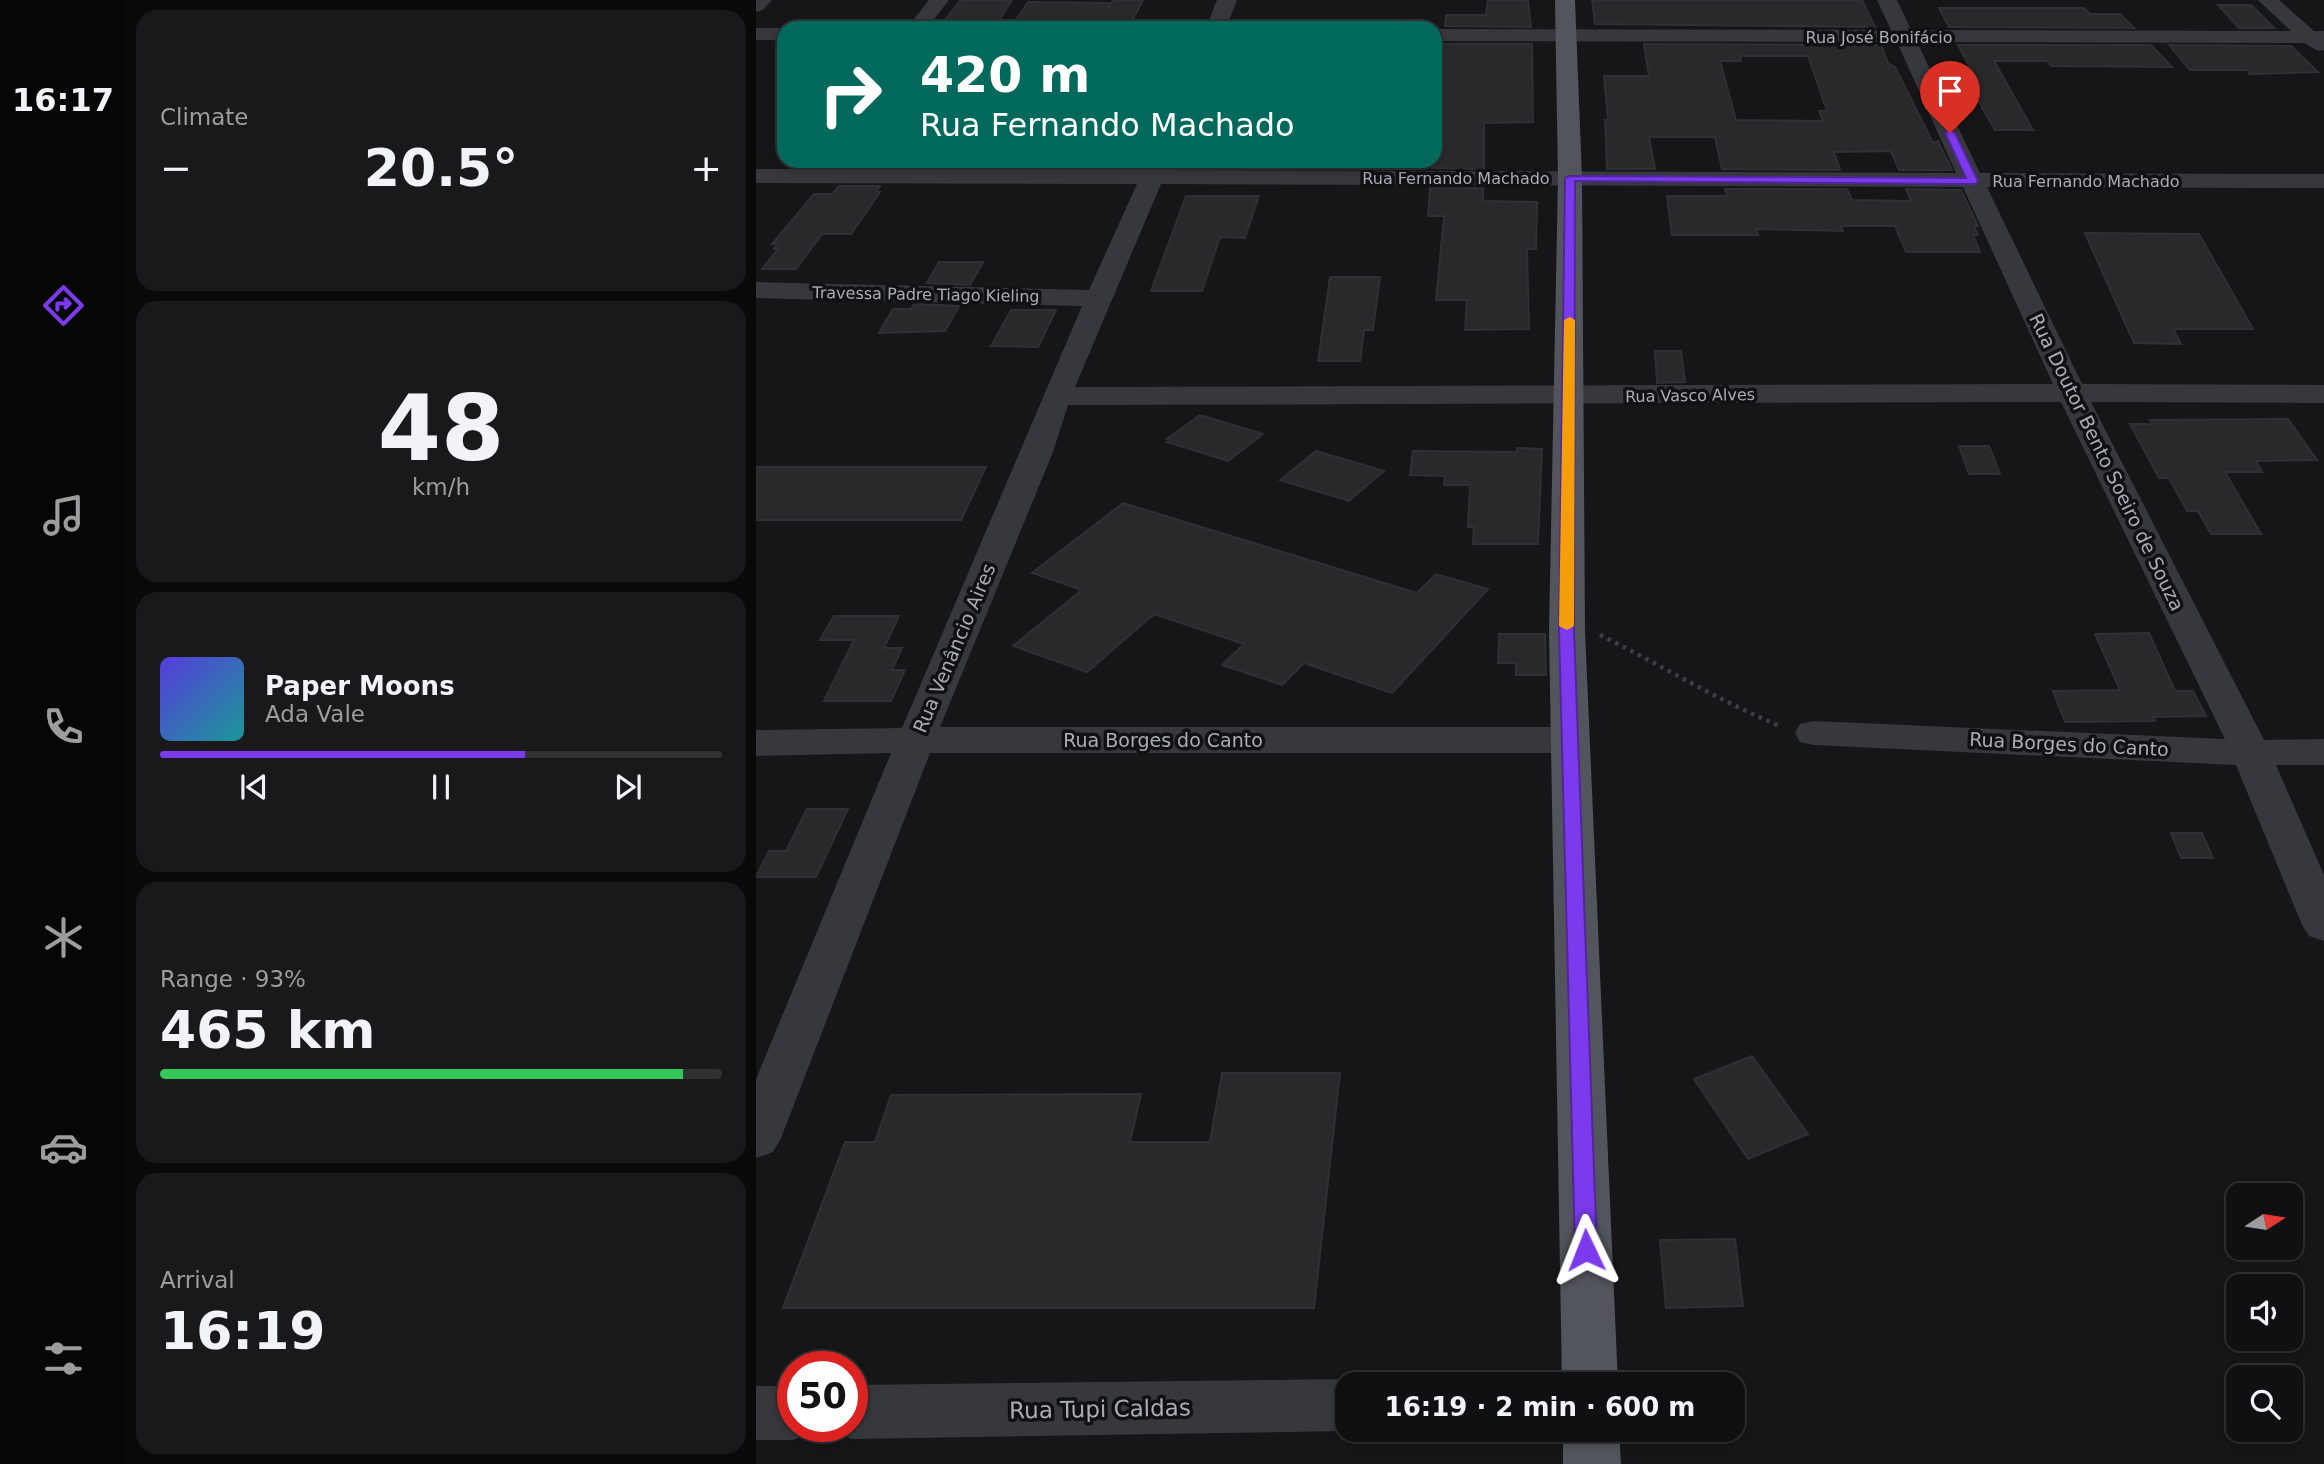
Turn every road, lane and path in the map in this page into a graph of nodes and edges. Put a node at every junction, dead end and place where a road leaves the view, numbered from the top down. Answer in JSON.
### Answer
{"nodes":[{"id":1,"x":762,"y":0,"type":"edge"},
{"id":2,"x":939,"y":0,"type":"edge"},
{"id":3,"x":1227,"y":0,"type":"edge"},
{"id":4,"x":1565,"y":0,"type":"edge"},
{"id":5,"x":1887,"y":0,"type":"edge"},
{"id":6,"x":2268,"y":0,"type":"edge"},
{"id":7,"x":756,"y":6,"type":"edge"},
{"id":8,"x":922,"y":21,"type":"edge"},
{"id":9,"x":1219,"y":21,"type":"edge"},
{"id":10,"x":756,"y":34,"type":"edge"},
{"id":11,"x":777,"y":34,"type":"edge"},
{"id":12,"x":1442,"y":35,"type":"edge"},
{"id":13,"x":1567,"y":35,"type":"junction"},
{"id":14,"x":1904,"y":37,"type":"junction"},
{"id":15,"x":2319,"y":42,"type":"edge"},
{"id":16,"x":791,"y":169,"type":"edge"},
{"id":17,"x":1155,"y":170,"type":"edge"},
{"id":18,"x":1570,"y":178,"type":"junction"},
{"id":19,"x":1973,"y":181,"type":"junction"},
{"id":20,"x":2324,"y":181,"type":"edge"},
{"id":21,"x":761,"y":186,"type":"edge"},
{"id":22,"x":756,"y":290,"type":"edge"},
{"id":23,"x":1097,"y":298,"type":"junction"},
{"id":24,"x":2071,"y":391,"type":"junction"},
{"id":25,"x":2324,"y":394,"type":"edge"},
{"id":26,"x":1056,"y":396,"type":"junction"},
{"id":27,"x":1570,"y":396,"type":"junction"},
{"id":28,"x":1567,"y":616,"type":"junction"},
{"id":29,"x":1814,"y":733,"type":"joint"},
{"id":30,"x":916,"y":740,"type":"junction"},
{"id":31,"x":1570,"y":740,"type":"junction"},
{"id":32,"x":756,"y":743,"type":"edge"},
{"id":33,"x":2324,"y":752,"type":"edge"},
{"id":34,"x":2251,"y":753,"type":"junction"},
{"id":35,"x":2324,"y":925,"type":"edge"},
{"id":36,"x":756,"y":1138,"type":"edge"},
{"id":37,"x":1590,"y":1372,"type":"edge"},
{"id":38,"x":1335,"y":1405,"type":"edge"},
{"id":39,"x":868,"y":1412,"type":"edge"},
{"id":40,"x":756,"y":1413,"type":"edge"},
{"id":41,"x":777,"y":1413,"type":"edge"},
{"id":42,"x":1591,"y":1442,"type":"edge"},
{"id":43,"x":1592,"y":1464,"type":"edge"}],
"edges":[{"from":1,"to":7,"type":"street"},
{"from":2,"to":8,"type":"street"},
{"from":3,"to":9,"type":"street"},
{"from":4,"to":13,"type":"main road"},
{"from":5,"to":14,"type":"street","name":"Rua Doutor Bento Soeiro de Souza"},
{"from":6,"to":15,"type":"street"},
{"from":10,"to":11,"type":"street"},
{"from":12,"to":13,"type":"street","name":"Rua José Bonifácio"},
{"from":13,"to":14,"type":"street","name":"Rua José Bonifácio"},
{"from":13,"to":18,"type":"main road"},
{"from":14,"to":15,"type":"street","name":"Rua José Bonifácio"},
{"from":14,"to":19,"type":"street","name":"Rua Doutor Bento Soeiro de Souza"},
{"from":16,"to":17,"type":"street","name":"Rua Fernando Machado"},
{"from":16,"to":21,"type":"street"},
{"from":17,"to":18,"type":"street","name":"Rua Fernando Machado"},
{"from":17,"to":23,"type":"street","name":"Rua Venâncio Aires"},
{"from":18,"to":19,"type":"street","name":"Rua Fernando Machado"},
{"from":18,"to":27,"type":"main road"},
{"from":19,"to":20,"type":"street","name":"Rua Fernando Machado"},
{"from":19,"to":24,"type":"street","name":"Rua Doutor Bento Soeiro de Souza"},
{"from":22,"to":23,"type":"street","name":"Travessa Padre Tiago Kieling"},
{"from":23,"to":26,"type":"street","name":"Rua Venâncio Aires"},
{"from":24,"to":25,"type":"street","name":"Rua Vasco Alves"},
{"from":24,"to":27,"type":"street","name":"Rua Vasco Alves"},
{"from":24,"to":34,"type":"street","name":"Rua Doutor Bento Soeiro de Souza"},
{"from":26,"to":27,"type":"street","name":"Rua Vasco Alves"},
{"from":26,"to":30,"type":"street","name":"Rua Venâncio Aires"},
{"from":27,"to":28,"type":"main road"},
{"from":28,"to":29,"type":"path"},
{"from":28,"to":31,"type":"main road"},
{"from":29,"to":34,"type":"street","name":"Rua Borges do Canto"},
{"from":30,"to":31,"type":"street","name":"Rua Borges do Canto"},
{"from":30,"to":32,"type":"street","name":"Rua Borges do Canto"},
{"from":30,"to":36,"type":"street","name":"Rua Venâncio Aires"},
{"from":31,"to":37,"type":"main road"},
{"from":33,"to":34,"type":"street","name":"Rua Borges do Canto"},
{"from":34,"to":35,"type":"street","name":"Rua Doutor Bento Soeiro de Souza"},
{"from":38,"to":39,"type":"street","name":"Rua Tupi Caldas"},
{"from":40,"to":41,"type":"street"},
{"from":42,"to":43,"type":"main road"}]}
